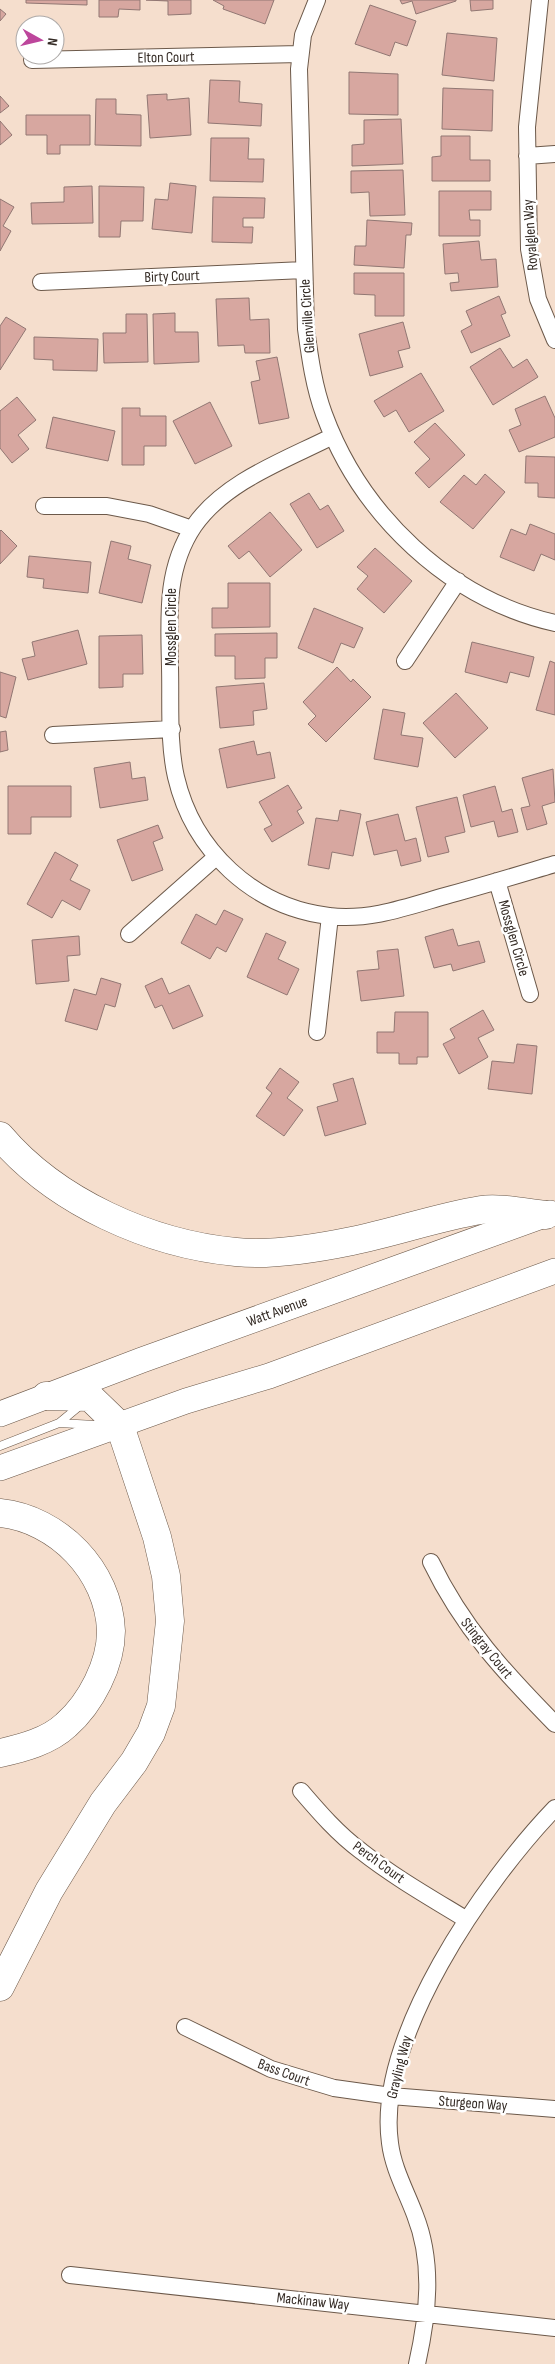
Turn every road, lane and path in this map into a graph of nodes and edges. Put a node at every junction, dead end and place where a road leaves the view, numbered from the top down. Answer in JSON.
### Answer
{"nodes":[{"id":1,"x":317,"y":0,"type":"edge"},
{"id":2,"x":540,"y":0,"type":"edge"},
{"id":3,"x":300,"y":54,"type":"junction"},
{"id":4,"x":65,"y":59,"type":"edge"},
{"id":5,"x":555,"y":154,"type":"edge"},
{"id":6,"x":527,"y":156,"type":"junction"},
{"id":7,"x":304,"y":270,"type":"junction"},
{"id":8,"x":41,"y":282,"type":"dead end"},
{"id":9,"x":555,"y":340,"type":"edge"},
{"id":10,"x":333,"y":436,"type":"junction"},
{"id":11,"x":44,"y":506,"type":"dead end"},
{"id":12,"x":192,"y":529,"type":"junction"},
{"id":13,"x":458,"y":581,"type":"junction"},
{"id":14,"x":555,"y":623,"type":"edge"},
{"id":15,"x":406,"y":661,"type":"dead end"},
{"id":16,"x":172,"y":729,"type":"junction"},
{"id":17,"x":53,"y":736,"type":"dead end"},
{"id":18,"x":216,"y":857,"type":"junction"},
{"id":19,"x":555,"y":864,"type":"edge"},
{"id":20,"x":497,"y":881,"type":"junction"},
{"id":21,"x":330,"y":916,"type":"junction"},
{"id":22,"x":129,"y":934,"type":"dead end"},
{"id":23,"x":530,"y":994,"type":"dead end"},
{"id":24,"x":317,"y":1032,"type":"dead end"},
{"id":25,"x":0,"y":1136,"type":"edge"},
{"id":26,"x":550,"y":1213,"type":"edge"},
{"id":27,"x":555,"y":1271,"type":"edge"},
{"id":28,"x":142,"y":1360,"type":"junction"},
{"id":29,"x":112,"y":1381,"type":"dead end"},
{"id":30,"x":94,"y":1395,"type":"junction"},
{"id":31,"x":46,"y":1396,"type":"junction"},
{"id":32,"x":0,"y":1414,"type":"edge"},
{"id":33,"x":59,"y":1423,"type":"junction"},
{"id":34,"x":120,"y":1426,"type":"junction"},
{"id":35,"x":0,"y":1446,"type":"edge"},
{"id":36,"x":0,"y":1468,"type":"edge"},
{"id":37,"x":0,"y":1513,"type":"edge"},
{"id":38,"x":431,"y":1562,"type":"dead end"},
{"id":39,"x":555,"y":1724,"type":"edge"},
{"id":40,"x":0,"y":1753,"type":"edge"},
{"id":41,"x":301,"y":1791,"type":"dead end"},
{"id":42,"x":555,"y":1808,"type":"edge"},
{"id":43,"x":467,"y":1920,"type":"junction"},
{"id":44,"x":0,"y":1987,"type":"edge"},
{"id":45,"x":184,"y":2027,"type":"dead end"},
{"id":46,"x":391,"y":2096,"type":"junction"},
{"id":47,"x":555,"y":2109,"type":"edge"},
{"id":48,"x":70,"y":2275,"type":"dead end"},
{"id":49,"x":426,"y":2314,"type":"junction"},
{"id":50,"x":555,"y":2328,"type":"edge"},
{"id":51,"x":417,"y":2364,"type":"edge"}],
"edges":[{"from":1,"to":3,"type":"street","name":"Glenville Circle"},
{"from":2,"to":6,"type":"street","name":"Royalglen Way"},
{"from":3,"to":4,"type":"street","name":"Elton Court"},
{"from":3,"to":7,"type":"street","name":"Glenville Circle"},
{"from":5,"to":6,"type":"street"},
{"from":6,"to":9,"type":"street","name":"Royalglen Way"},
{"from":7,"to":8,"type":"street","name":"Birty Court"},
{"from":7,"to":10,"type":"street","name":"Glenville Circle"},
{"from":10,"to":12,"type":"street","name":"Mossglen Circle"},
{"from":10,"to":13,"type":"street","name":"Glenville Circle"},
{"from":11,"to":12,"type":"street"},
{"from":12,"to":16,"type":"street","name":"Mossglen Circle"},
{"from":13,"to":14,"type":"street","name":"Glenville Circle"},
{"from":13,"to":15,"type":"street"},
{"from":16,"to":17,"type":"street"},
{"from":16,"to":18,"type":"street","name":"Mossglen Circle"},
{"from":18,"to":21,"type":"street","name":"Mossglen Circle"},
{"from":18,"to":22,"type":"street"},
{"from":19,"to":20,"type":"street","name":"Mossglen Circle"},
{"from":20,"to":21,"type":"street","name":"Mossglen Circle"},
{"from":20,"to":23,"type":"street","name":"Mossglen Circle"},
{"from":21,"to":24,"type":"street"},
{"from":25,"to":26,"type":"highway"},
{"from":26,"to":28,"type":"main road","name":"Watt Avenue"},
{"from":27,"to":34,"type":"main road"},
{"from":28,"to":29,"type":"lane"},
{"from":28,"to":31,"type":"main road","name":"Watt Avenue"},
{"from":30,"to":31,"type":"highway"},
{"from":30,"to":33,"type":"lane"},
{"from":30,"to":34,"type":"highway"},
{"from":31,"to":32,"type":"main road","name":"Watt Avenue"},
{"from":33,"to":34,"type":"lane"},
{"from":33,"to":35,"type":"lane"},
{"from":34,"to":36,"type":"main road"},
{"from":34,"to":44,"type":"highway"},
{"from":37,"to":40,"type":"highway"},
{"from":38,"to":39,"type":"street","name":"Stingray Court"},
{"from":41,"to":43,"type":"street","name":"Perch Court"},
{"from":42,"to":43,"type":"street","name":"Grayling Way"},
{"from":43,"to":46,"type":"street","name":"Grayling Way"},
{"from":45,"to":46,"type":"street","name":"Bass Court"},
{"from":46,"to":47,"type":"street","name":"Sturgeon Way"},
{"from":46,"to":49,"type":"street","name":"Grayling Way"},
{"from":48,"to":49,"type":"street","name":"Mackinaw Way"},
{"from":49,"to":50,"type":"street","name":"Mackinaw Way"},
{"from":49,"to":51,"type":"street","name":"Grayling Way"}]}
